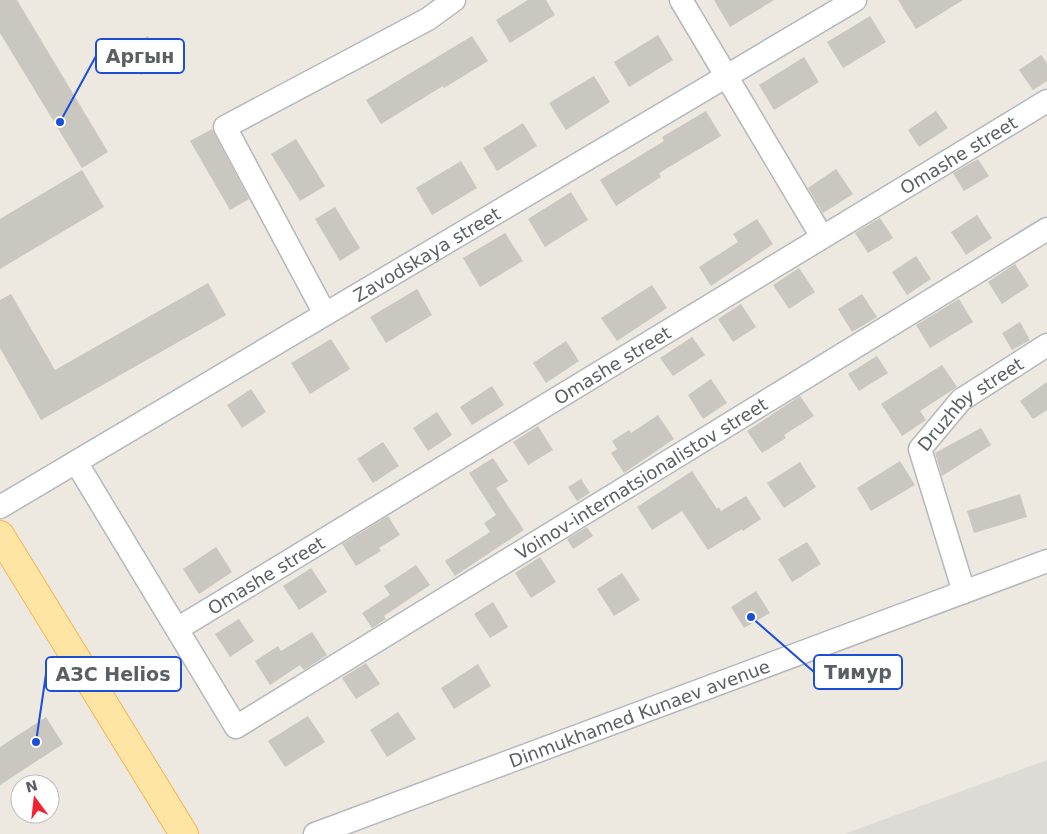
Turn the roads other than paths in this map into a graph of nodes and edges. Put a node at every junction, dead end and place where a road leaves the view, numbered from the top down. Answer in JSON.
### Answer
{"nodes":[{"id":1,"x":454,"y":0,"type":"edge"},
{"id":2,"x":681,"y":0,"type":"edge"},
{"id":3,"x":855,"y":0,"type":"edge"},
{"id":4,"x":727,"y":76,"type":"junction"},
{"id":5,"x":1047,"y":101,"type":"edge"},
{"id":6,"x":1047,"y":229,"type":"edge"},
{"id":7,"x":822,"y":237,"type":"junction"},
{"id":8,"x":325,"y":314,"type":"junction"},
{"id":9,"x":1047,"y":344,"type":"edge"},
{"id":10,"x":76,"y":462,"type":"junction"},
{"id":11,"x":0,"y":507,"type":"edge"},
{"id":12,"x":0,"y":535,"type":"edge"},
{"id":13,"x":1047,"y":561,"type":"edge"},
{"id":14,"x":964,"y":592,"type":"junction"},
{"id":15,"x":177,"y":629,"type":"junction"},
{"id":16,"x":184,"y":834,"type":"edge"},
{"id":17,"x":315,"y":834,"type":"edge"}],
"edges":[{"from":1,"to":8,"type":"street"},
{"from":2,"to":4,"type":"street"},
{"from":3,"to":4,"type":"street","name":"Zavodskaya street"},
{"from":4,"to":7,"type":"street"},
{"from":4,"to":8,"type":"street","name":"Zavodskaya street"},
{"from":5,"to":7,"type":"street","name":"Omashe street"},
{"from":6,"to":15,"type":"street","name":"Voinov-internatsionalistov street"},
{"from":7,"to":15,"type":"street","name":"Omashe street"},
{"from":8,"to":10,"type":"street","name":"Zavodskaya street"},
{"from":9,"to":14,"type":"street","name":"Druzhby street"},
{"from":10,"to":11,"type":"street","name":"Zavodskaya street"},
{"from":10,"to":15,"type":"street"},
{"from":12,"to":16,"type":"main road"},
{"from":13,"to":14,"type":"street","name":"Dinmukhamed Kunaev avenue"},
{"from":14,"to":17,"type":"street","name":"Dinmukhamed Kunaev avenue"}]}
